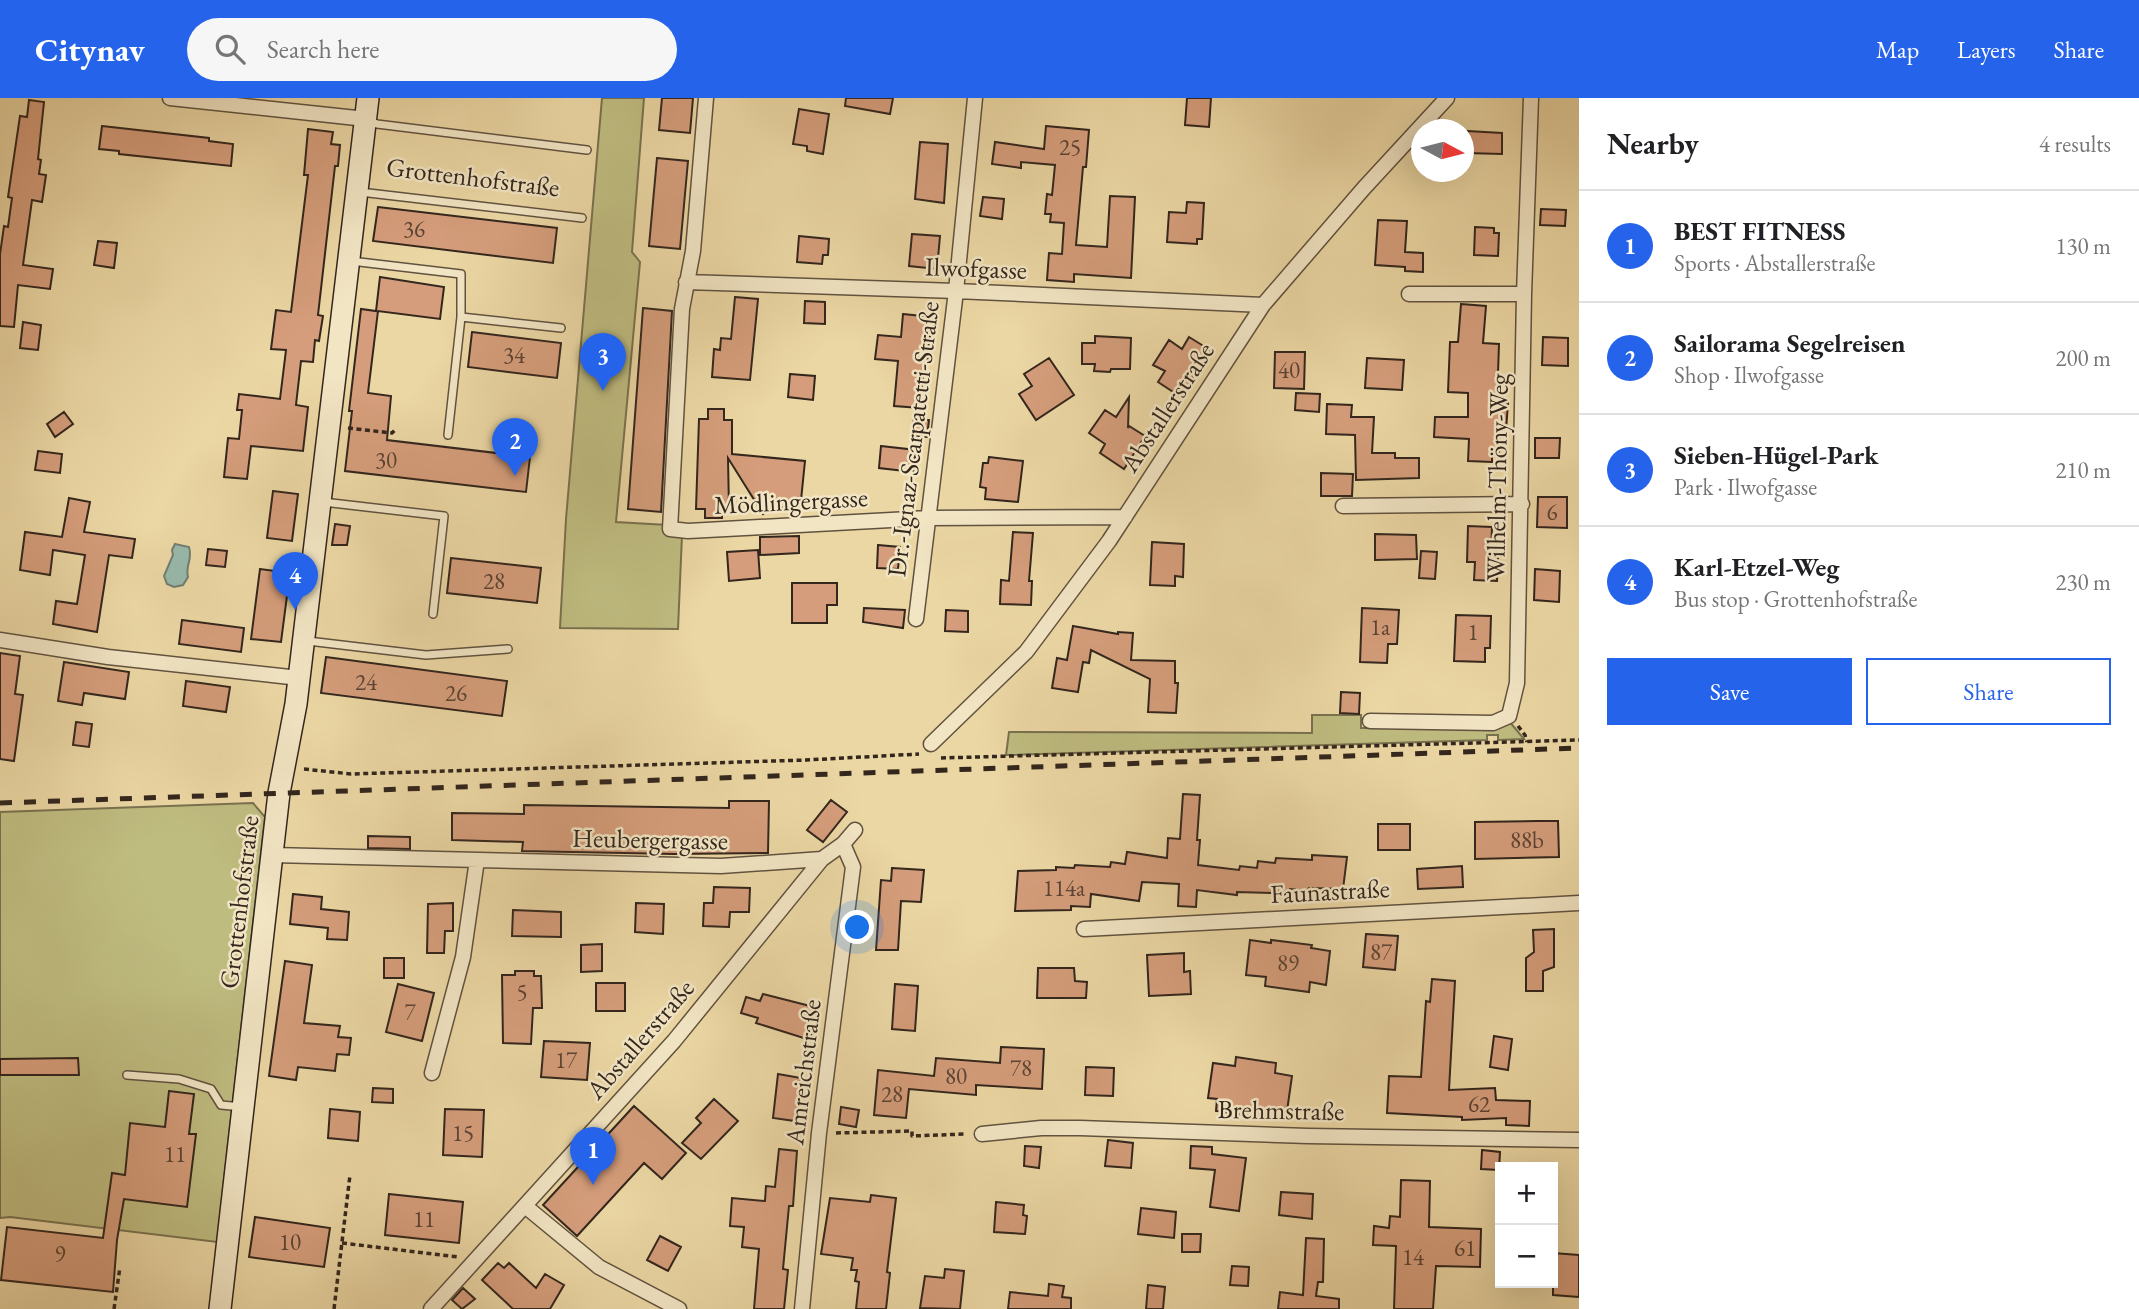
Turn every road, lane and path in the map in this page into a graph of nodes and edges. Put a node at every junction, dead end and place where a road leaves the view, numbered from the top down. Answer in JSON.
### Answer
{"nodes":[{"id":1,"x":170,"y":98,"type":"edge"},
{"id":2,"x":706,"y":98,"type":"edge"},
{"id":3,"x":975,"y":98,"type":"edge"},
{"id":4,"x":1447,"y":98,"type":"edge"},
{"id":5,"x":1531,"y":98,"type":"edge"},
{"id":6,"x":367,"y":108,"type":"edge"},
{"id":7,"x":587,"y":150,"type":"dead end"},
{"id":8,"x":357,"y":192,"type":"junction"},
{"id":9,"x":582,"y":218,"type":"dead end"},
{"id":10,"x":349,"y":260,"type":"junction"},
{"id":11,"x":686,"y":282,"type":"junction"},
{"id":12,"x":956,"y":291,"type":"junction"},
{"id":13,"x":1409,"y":294,"type":"dead end"},
{"id":14,"x":1524,"y":294,"type":"junction"},
{"id":15,"x":1264,"y":306,"type":"junction"},
{"id":16,"x":461,"y":317,"type":"junction"},
{"id":17,"x":561,"y":328,"type":"dead end"},
{"id":18,"x":328,"y":425,"type":"junction"},
{"id":19,"x":396,"y":429,"type":"dead end"},
{"id":20,"x":448,"y":435,"type":"dead end"},
{"id":21,"x":319,"y":501,"type":"junction"},
{"id":22,"x":1522,"y":504,"type":"junction"},
{"id":23,"x":1343,"y":506,"type":"dead end"},
{"id":24,"x":1125,"y":517,"type":"junction"},
{"id":25,"x":928,"y":518,"type":"junction"},
{"id":26,"x":433,"y":614,"type":"dead end"},
{"id":27,"x":916,"y":619,"type":"dead end"},
{"id":28,"x":0,"y":640,"type":"edge"},
{"id":29,"x":303,"y":640,"type":"junction"},
{"id":30,"x":508,"y":649,"type":"dead end"},
{"id":31,"x":299,"y":678,"type":"junction"},
{"id":32,"x":1370,"y":721,"type":"dead end"},
{"id":33,"x":1579,"y":740,"type":"edge"},
{"id":34,"x":929,"y":751,"type":"junction"},
{"id":35,"x":918,"y":754,"type":"junction"},
{"id":36,"x":941,"y":758,"type":"dead end"},
{"id":37,"x":284,"y":764,"type":"junction"},
{"id":38,"x":855,"y":830,"type":"dead end"},
{"id":39,"x":843,"y":844,"type":"junction"},
{"id":40,"x":272,"y":855,"type":"junction"},
{"id":41,"x":822,"y":859,"type":"junction"},
{"id":42,"x":477,"y":860,"type":"junction"},
{"id":43,"x":1579,"y":903,"type":"edge"},
{"id":44,"x":1084,"y":929,"type":"dead end"},
{"id":45,"x":432,"y":1073,"type":"dead end"},
{"id":46,"x":127,"y":1074,"type":"dead end"},
{"id":47,"x":243,"y":1107,"type":"junction"},
{"id":48,"x":820,"y":1133,"type":"junction"},
{"id":49,"x":982,"y":1133,"type":"joint"},
{"id":50,"x":1579,"y":1140,"type":"edge"},
{"id":51,"x":350,"y":1174,"type":"dead end"},
{"id":52,"x":525,"y":1206,"type":"junction"},
{"id":53,"x":342,"y":1243,"type":"junction"},
{"id":54,"x":470,"y":1266,"type":"junction"},
{"id":55,"x":120,"y":1267,"type":"dead end"},
{"id":56,"x":114,"y":1309,"type":"edge"},
{"id":57,"x":220,"y":1309,"type":"edge"},
{"id":58,"x":334,"y":1309,"type":"edge"},
{"id":59,"x":431,"y":1309,"type":"edge"},
{"id":60,"x":679,"y":1309,"type":"edge"},
{"id":61,"x":802,"y":1309,"type":"edge"}],
"edges":[{"from":1,"to":6,"type":"street"},
{"from":2,"to":11,"type":"street"},
{"from":3,"to":12,"type":"street","name":"Dr.-Ignaz-Scarpatetti-Straße"},
{"from":4,"to":15,"type":"street","name":"Abstallerstraße"},
{"from":5,"to":14,"type":"street","name":"Wilhelm-Thöny-Weg"},
{"from":6,"to":7,"type":"lane","name":"Grottenhofstraße"},
{"from":6,"to":8,"type":"main road","name":"Grottenhofstraße"},
{"from":8,"to":9,"type":"lane","name":"Grottenhofstraße"},
{"from":8,"to":10,"type":"main road","name":"Grottenhofstraße"},
{"from":10,"to":16,"type":"lane"},
{"from":10,"to":18,"type":"main road","name":"Grottenhofstraße"},
{"from":11,"to":12,"type":"street","name":"Ilwofgasse"},
{"from":11,"to":25,"type":"street","name":"Mödlingergasse"},
{"from":12,"to":15,"type":"street","name":"Ilwofgasse"},
{"from":12,"to":25,"type":"street","name":"Dr.-Ignaz-Scarpatetti-Straße"},
{"from":13,"to":14,"type":"street"},
{"from":14,"to":22,"type":"street","name":"Wilhelm-Thöny-Weg"},
{"from":15,"to":24,"type":"street","name":"Abstallerstraße"},
{"from":16,"to":17,"type":"lane"},
{"from":16,"to":20,"type":"lane"},
{"from":18,"to":19,"type":"path"},
{"from":18,"to":21,"type":"main road","name":"Grottenhofstraße"},
{"from":21,"to":26,"type":"lane"},
{"from":21,"to":29,"type":"main road","name":"Grottenhofstraße"},
{"from":22,"to":23,"type":"street"},
{"from":22,"to":32,"type":"street","name":"Wilhelm-Thöny-Weg"},
{"from":24,"to":25,"type":"street","name":"Mödlingergasse"},
{"from":24,"to":34,"type":"street","name":"Abstallerstraße"},
{"from":25,"to":27,"type":"street","name":"Dr.-Ignaz-Scarpatetti-Straße"},
{"from":28,"to":31,"type":"street"},
{"from":29,"to":30,"type":"lane"},
{"from":29,"to":31,"type":"main road","name":"Grottenhofstraße"},
{"from":31,"to":37,"type":"main road","name":"Grottenhofstraße"},
{"from":33,"to":36,"type":"path"},
{"from":34,"to":35,"type":"path"},
{"from":34,"to":35,"type":"path"},
{"from":35,"to":37,"type":"path"},
{"from":37,"to":40,"type":"main road","name":"Grottenhofstraße"},
{"from":38,"to":39,"type":"street","name":"Abstallerstraße"},
{"from":39,"to":41,"type":"street","name":"Abstallerstraße"},
{"from":39,"to":48,"type":"street","name":"Amreichstraße"},
{"from":40,"to":42,"type":"street","name":"Heubergergasse"},
{"from":40,"to":47,"type":"main road","name":"Grottenhofstraße"},
{"from":41,"to":42,"type":"street","name":"Heubergergasse"},
{"from":41,"to":52,"type":"street","name":"Abstallerstraße"},
{"from":42,"to":45,"type":"street"},
{"from":43,"to":44,"type":"street","name":"Faunastraße"},
{"from":46,"to":47,"type":"lane"},
{"from":47,"to":57,"type":"main road","name":"Grottenhofstraße"},
{"from":48,"to":49,"type":"path"},
{"from":48,"to":61,"type":"street","name":"Amreichstraße"},
{"from":49,"to":50,"type":"street","name":"Brehmstraße"},
{"from":51,"to":53,"type":"path"},
{"from":52,"to":54,"type":"street","name":"Abstallerstraße"},
{"from":52,"to":60,"type":"street"},
{"from":53,"to":54,"type":"path"},
{"from":53,"to":58,"type":"path"},
{"from":54,"to":59,"type":"street","name":"Abstallerstraße"},
{"from":55,"to":56,"type":"path"}]}
